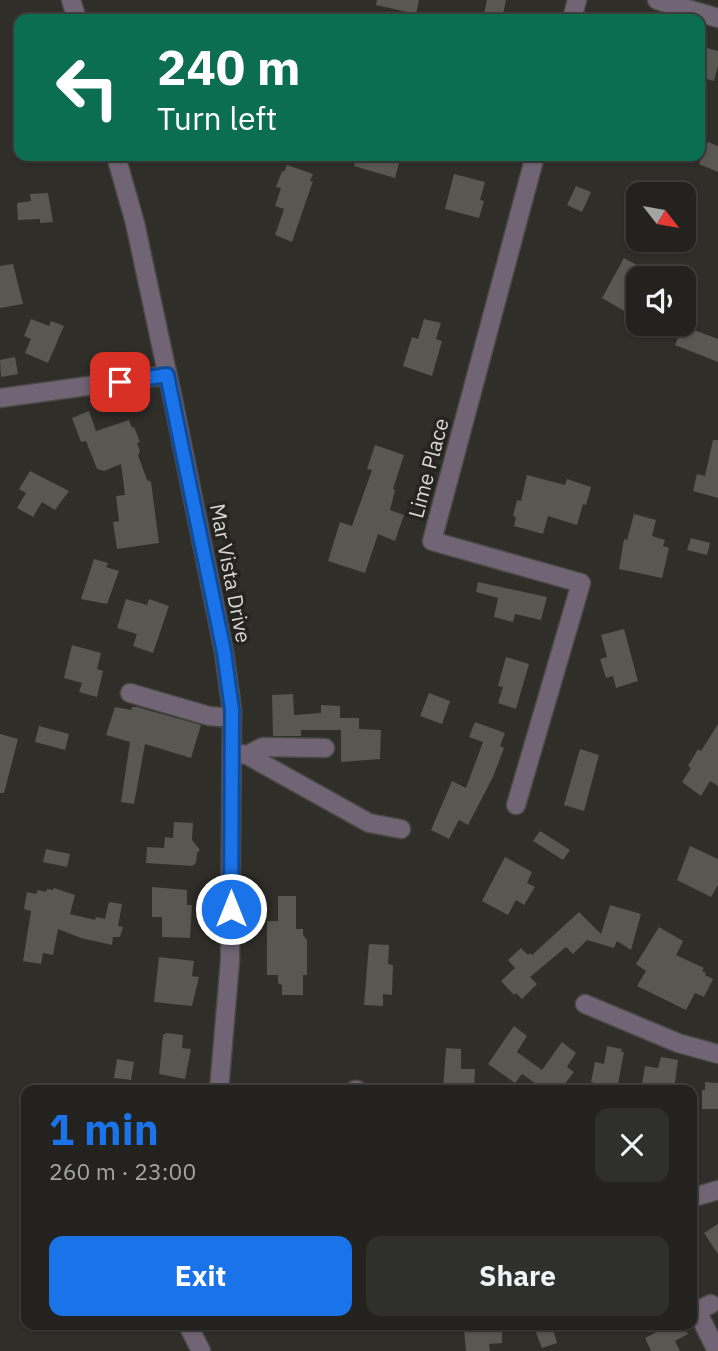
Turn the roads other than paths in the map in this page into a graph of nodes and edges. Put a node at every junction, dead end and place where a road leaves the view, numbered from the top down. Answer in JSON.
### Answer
{"nodes":[{"id":1,"x":657,"y":0,"type":"edge"},
{"id":2,"x":704,"y":14,"type":"edge"},
{"id":3,"x":117,"y":161,"type":"edge"},
{"id":4,"x":534,"y":161,"type":"edge"},
{"id":5,"x":167,"y":375,"type":"junction"},
{"id":6,"x":0,"y":398,"type":"edge"},
{"id":7,"x":130,"y":693,"type":"dead end"},
{"id":8,"x":232,"y":718,"type":"junction"},
{"id":9,"x":325,"y":748,"type":"dead end"},
{"id":10,"x":239,"y":754,"type":"junction"},
{"id":11,"x":516,"y":805,"type":"dead end"},
{"id":12,"x":401,"y":829,"type":"dead end"},
{"id":13,"x":585,"y":1004,"type":"dead end"},
{"id":14,"x":718,"y":1054,"type":"edge"},
{"id":15,"x":219,"y":1085,"type":"edge"},
{"id":16,"x":718,"y":1191,"type":"edge"},
{"id":17,"x":697,"y":1196,"type":"edge"},
{"id":18,"x":711,"y":1304,"type":"dead end"},
{"id":19,"x":190,"y":1330,"type":"edge"},
{"id":20,"x":201,"y":1351,"type":"edge"},
{"id":21,"x":717,"y":1351,"type":"edge"}],
"edges":[{"from":1,"to":2,"type":"street"},
{"from":3,"to":5,"type":"street","name":"Mar Vista Drive"},
{"from":4,"to":11,"type":"street","name":"Lime Place"},
{"from":5,"to":6,"type":"street"},
{"from":5,"to":8,"type":"street","name":"Mar Vista Drive"},
{"from":7,"to":8,"type":"street"},
{"from":8,"to":10,"type":"street","name":"Mar Vista Drive"},
{"from":9,"to":10,"type":"street"},
{"from":10,"to":12,"type":"street"},
{"from":10,"to":15,"type":"street","name":"Mar Vista Drive"},
{"from":13,"to":14,"type":"street"},
{"from":16,"to":17,"type":"street"},
{"from":18,"to":21,"type":"street"},
{"from":19,"to":20,"type":"street"}]}
